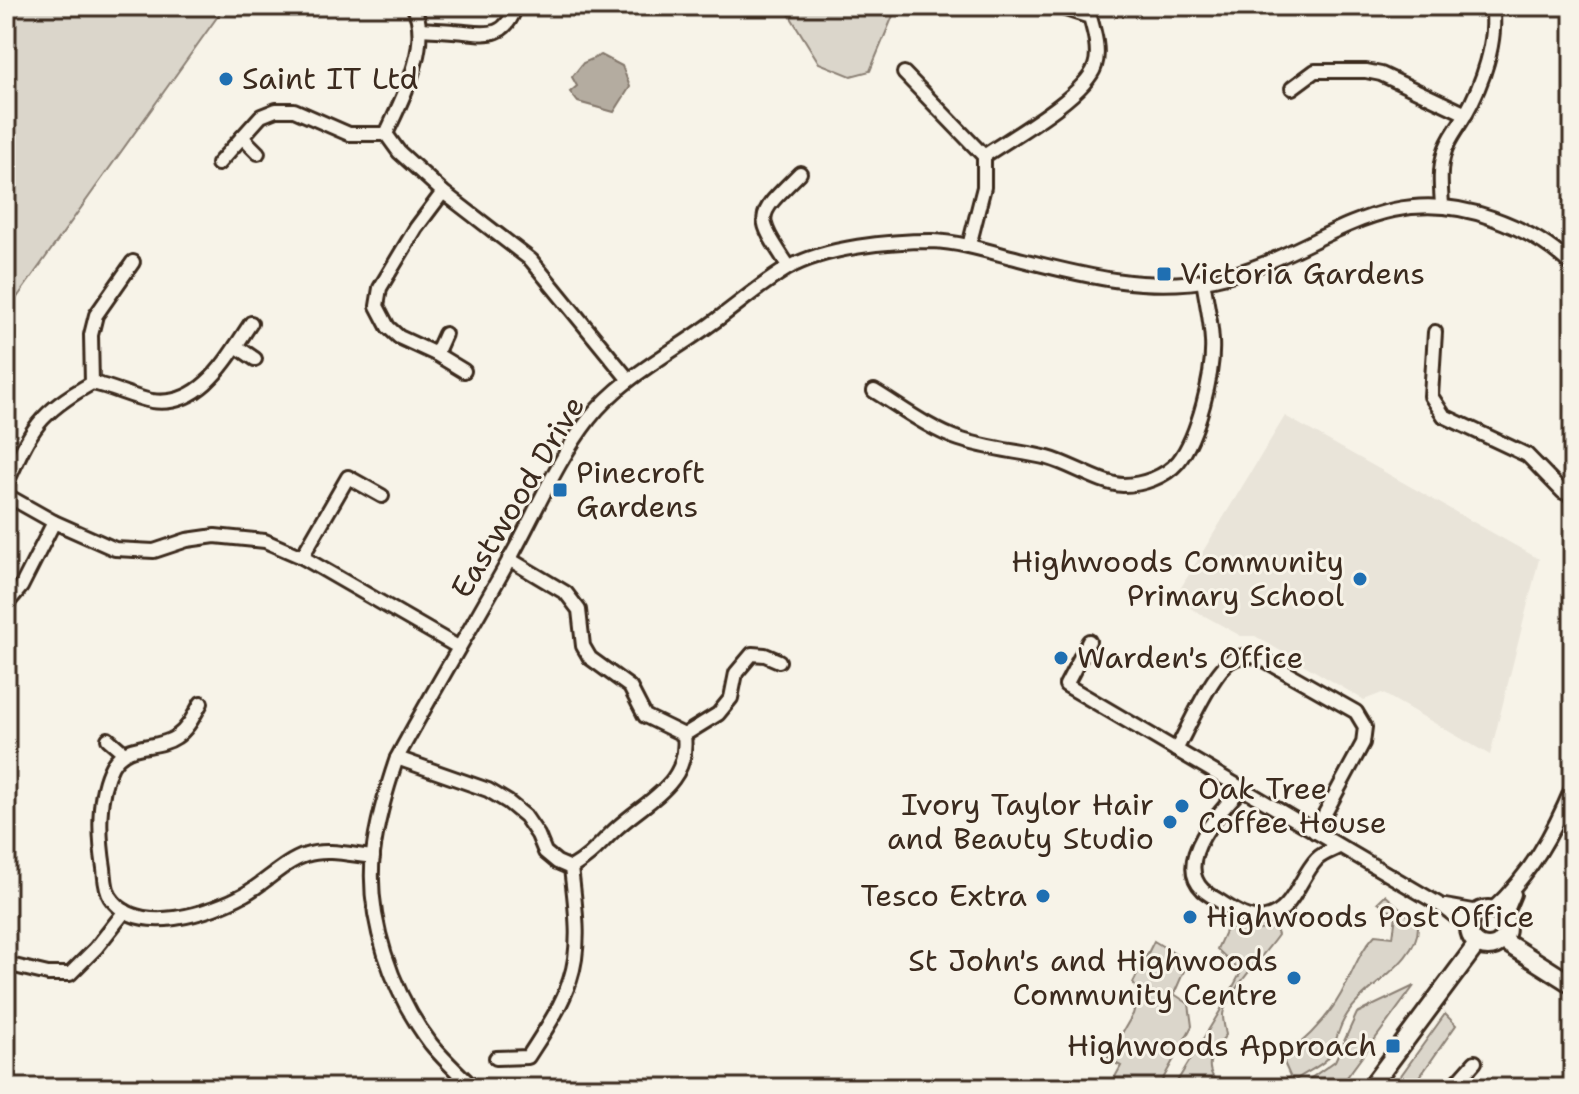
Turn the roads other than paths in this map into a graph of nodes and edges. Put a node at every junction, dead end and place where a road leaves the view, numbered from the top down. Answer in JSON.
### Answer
{"nodes":[{"id":1,"x":413,"y":6,"type":"edge"},
{"id":2,"x":516,"y":6,"type":"edge"},
{"id":3,"x":1056,"y":6,"type":"edge"},
{"id":4,"x":1099,"y":6,"type":"edge"},
{"id":5,"x":1492,"y":6,"type":"edge"},
{"id":6,"x":1090,"y":17,"type":"junction"},
{"id":7,"x":421,"y":29,"type":"junction"},
{"id":8,"x":904,"y":73,"type":"dead end"},
{"id":9,"x":1292,"y":88,"type":"dead end"},
{"id":10,"x":1466,"y":114,"type":"junction"},
{"id":11,"x":386,"y":134,"type":"junction"},
{"id":12,"x":242,"y":137,"type":"junction"},
{"id":13,"x":258,"y":153,"type":"dead end"},
{"id":14,"x":984,"y":156,"type":"junction"},
{"id":15,"x":218,"y":164,"type":"dead end"},
{"id":16,"x":800,"y":173,"type":"dead end"},
{"id":17,"x":443,"y":192,"type":"junction"},
{"id":18,"x":1442,"y":205,"type":"junction"},
{"id":19,"x":969,"y":246,"type":"junction"},
{"id":20,"x":133,"y":262,"type":"dead end"},
{"id":21,"x":789,"y":267,"type":"junction"},
{"id":22,"x":1573,"y":267,"type":"edge"},
{"id":23,"x":1203,"y":280,"type":"junction"},
{"id":24,"x":251,"y":323,"type":"dead end"},
{"id":25,"x":1435,"y":332,"type":"dead end"},
{"id":26,"x":445,"y":334,"type":"dead end"},
{"id":27,"x":236,"y":346,"type":"junction"},
{"id":28,"x":436,"y":354,"type":"junction"},
{"id":29,"x":255,"y":359,"type":"dead end"},
{"id":30,"x":464,"y":371,"type":"dead end"},
{"id":31,"x":629,"y":380,"type":"junction"},
{"id":32,"x":92,"y":383,"type":"junction"},
{"id":33,"x":874,"y":391,"type":"dead end"},
{"id":34,"x":6,"y":485,"type":"edge"},
{"id":35,"x":6,"y":495,"type":"edge"},
{"id":36,"x":382,"y":496,"type":"dead end"},
{"id":37,"x":1573,"y":496,"type":"edge"},
{"id":38,"x":54,"y":522,"type":"junction"},
{"id":39,"x":302,"y":557,"type":"junction"},
{"id":40,"x":509,"y":559,"type":"junction"},
{"id":41,"x":6,"y":605,"type":"edge"},
{"id":42,"x":1089,"y":641,"type":"dead end"},
{"id":43,"x":458,"y":647,"type":"junction"},
{"id":44,"x":779,"y":661,"type":"dead end"},
{"id":45,"x":201,"y":703,"type":"dead end"},
{"id":46,"x":684,"y":735,"type":"junction"},
{"id":47,"x":108,"y":739,"type":"dead end"},
{"id":48,"x":1176,"y":750,"type":"junction"},
{"id":49,"x":123,"y":752,"type":"junction"},
{"id":50,"x":397,"y":758,"type":"junction"},
{"id":51,"x":1573,"y":786,"type":"edge"},
{"id":52,"x":1241,"y":789,"type":"junction"},
{"id":53,"x":1315,"y":832,"type":"junction"},
{"id":54,"x":1339,"y":847,"type":"junction"},
{"id":55,"x":373,"y":857,"type":"junction"},
{"id":56,"x":571,"y":868,"type":"junction"},
{"id":57,"x":1442,"y":906,"type":"junction"},
{"id":58,"x":125,"y":911,"type":"junction"},
{"id":59,"x":1492,"y":913,"type":"junction"},
{"id":60,"x":1469,"y":927,"type":"junction"},
{"id":61,"x":1502,"y":940,"type":"junction"},
{"id":62,"x":1477,"y":944,"type":"junction"},
{"id":63,"x":6,"y":964,"type":"edge"},
{"id":64,"x":1573,"y":985,"type":"edge"},
{"id":65,"x":496,"y":1058,"type":"dead end"},
{"id":66,"x":1475,"y":1062,"type":"dead end"},
{"id":67,"x":474,"y":1088,"type":"edge"},
{"id":68,"x":1370,"y":1088,"type":"edge"},
{"id":69,"x":1452,"y":1088,"type":"edge"}],
"edges":[{"from":1,"to":7,"type":"street"},
{"from":2,"to":7,"type":"street"},
{"from":3,"to":6,"type":"street"},
{"from":4,"to":6,"type":"street"},
{"from":5,"to":10,"type":"street"},
{"from":6,"to":14,"type":"street"},
{"from":7,"to":11,"type":"street"},
{"from":8,"to":14,"type":"street"},
{"from":9,"to":10,"type":"street"},
{"from":10,"to":18,"type":"street"},
{"from":11,"to":12,"type":"street"},
{"from":11,"to":17,"type":"street"},
{"from":12,"to":13,"type":"street"},
{"from":12,"to":15,"type":"street"},
{"from":14,"to":19,"type":"street"},
{"from":16,"to":21,"type":"street"},
{"from":17,"to":28,"type":"street"},
{"from":17,"to":31,"type":"street"},
{"from":18,"to":22,"type":"street","name":"Eastwood Drive"},
{"from":18,"to":23,"type":"street","name":"Eastwood Drive"},
{"from":19,"to":21,"type":"street","name":"Eastwood Drive"},
{"from":19,"to":23,"type":"street","name":"Eastwood Drive"},
{"from":20,"to":32,"type":"street"},
{"from":21,"to":31,"type":"street","name":"Eastwood Drive"},
{"from":23,"to":33,"type":"street"},
{"from":24,"to":27,"type":"street"},
{"from":25,"to":37,"type":"street"},
{"from":26,"to":28,"type":"street"},
{"from":27,"to":29,"type":"street"},
{"from":27,"to":32,"type":"street"},
{"from":28,"to":30,"type":"street"},
{"from":31,"to":40,"type":"street","name":"Eastwood Drive"},
{"from":32,"to":34,"type":"street"},
{"from":35,"to":38,"type":"street"},
{"from":36,"to":39,"type":"street"},
{"from":38,"to":39,"type":"street"},
{"from":38,"to":41,"type":"street"},
{"from":39,"to":43,"type":"street"},
{"from":40,"to":43,"type":"street","name":"Eastwood Drive"},
{"from":40,"to":46,"type":"street"},
{"from":42,"to":48,"type":"street"},
{"from":43,"to":50,"type":"street","name":"Eastwood Drive"},
{"from":44,"to":46,"type":"street"},
{"from":45,"to":49,"type":"street"},
{"from":46,"to":56,"type":"street"},
{"from":47,"to":49,"type":"street"},
{"from":48,"to":52,"type":"street"},
{"from":48,"to":53,"type":"street"},
{"from":49,"to":58,"type":"street"},
{"from":50,"to":55,"type":"street","name":"Eastwood Drive"},
{"from":50,"to":56,"type":"street"},
{"from":51,"to":59,"type":"street"},
{"from":52,"to":53,"type":"street"},
{"from":52,"to":54,"type":"street"},
{"from":53,"to":54,"type":"street"},
{"from":54,"to":57,"type":"street"},
{"from":55,"to":58,"type":"street"},
{"from":55,"to":67,"type":"street","name":"Eastwood Drive"},
{"from":56,"to":65,"type":"street"},
{"from":57,"to":59,"type":"street"},
{"from":57,"to":60,"type":"street"},
{"from":58,"to":63,"type":"street"},
{"from":59,"to":60,"type":"street"},
{"from":59,"to":61,"type":"street"},
{"from":60,"to":62,"type":"street"},
{"from":61,"to":62,"type":"street"},
{"from":61,"to":64,"type":"street"},
{"from":62,"to":68,"type":"street"},
{"from":66,"to":69,"type":"street"}]}
